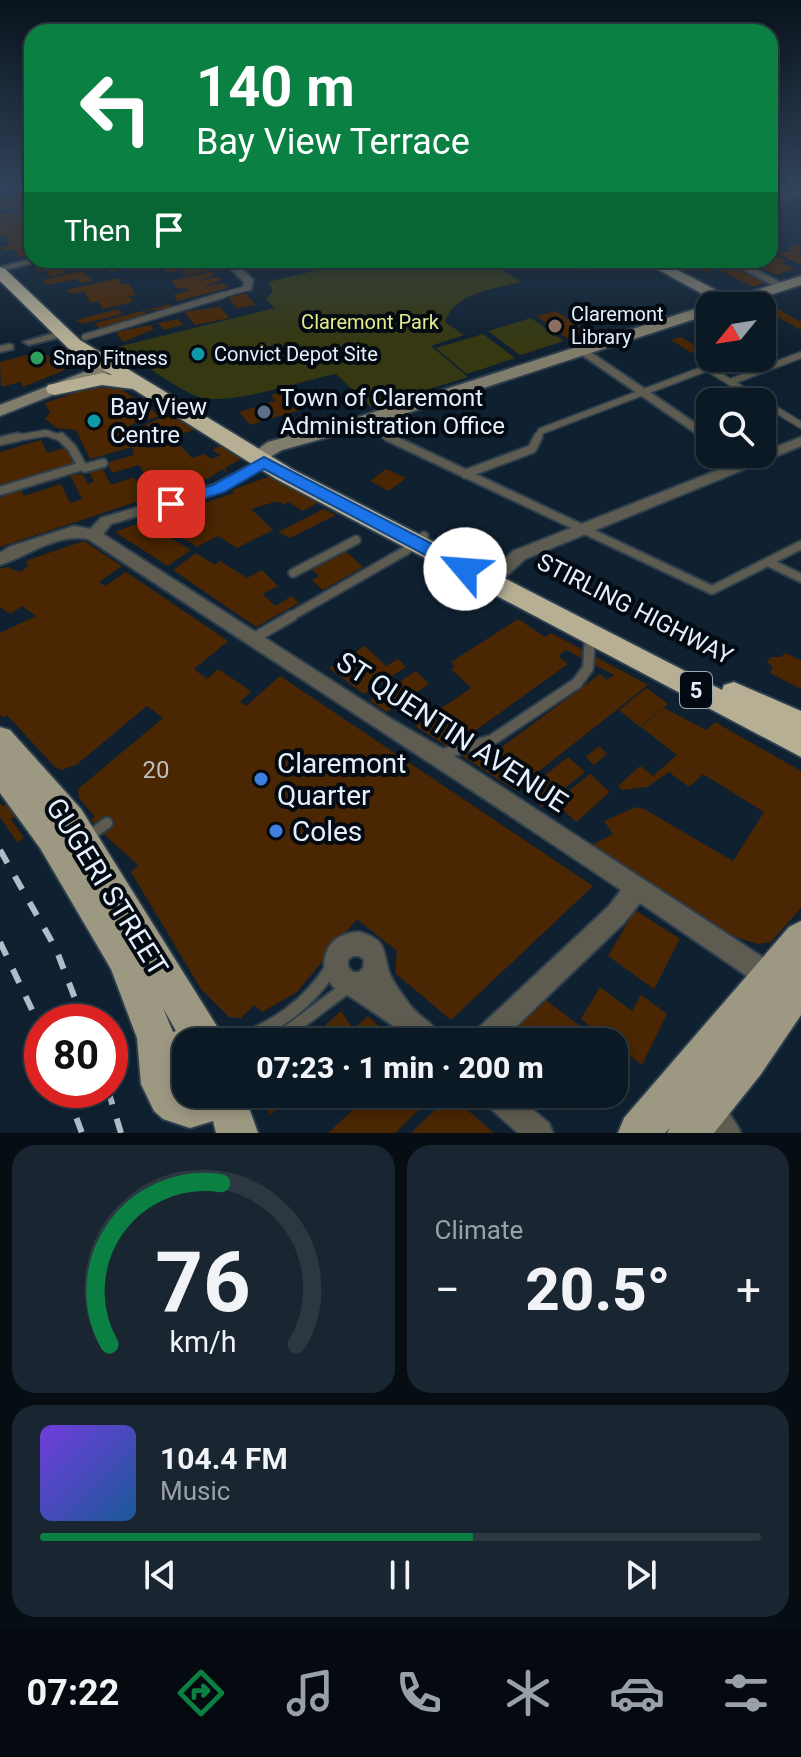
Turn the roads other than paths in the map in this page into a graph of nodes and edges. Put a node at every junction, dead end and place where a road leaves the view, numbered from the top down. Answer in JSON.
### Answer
{"nodes":[{"id":1,"x":24,"y":264,"type":"edge"},
{"id":2,"x":235,"y":268,"type":"edge"},
{"id":3,"x":662,"y":268,"type":"edge"},
{"id":4,"x":746,"y":268,"type":"edge"},
{"id":5,"x":2,"y":271,"type":"edge"},
{"id":6,"x":801,"y":280,"type":"edge"},
{"id":7,"x":782,"y":286,"type":"junction"},
{"id":8,"x":247,"y":288,"type":"joint"},
{"id":9,"x":703,"y":292,"type":"edge"},
{"id":10,"x":764,"y":292,"type":"edge"},
{"id":11,"x":696,"y":314,"type":"edge"},
{"id":12,"x":61,"y":334,"type":"junction"},
{"id":13,"x":85,"y":337,"type":"junction"},
{"id":14,"x":29,"y":342,"type":"dead end"},
{"id":15,"x":583,"y":351,"type":"junction"},
{"id":16,"x":801,"y":355,"type":"edge"},
{"id":17,"x":114,"y":362,"type":"junction"},
{"id":18,"x":730,"y":382,"type":"junction"},
{"id":19,"x":139,"y":385,"type":"junction"},
{"id":20,"x":60,"y":386,"type":"junction"},
{"id":21,"x":642,"y":391,"type":"junction"},
{"id":22,"x":0,"y":411,"type":"edge"},
{"id":23,"x":354,"y":424,"type":"junction"},
{"id":24,"x":801,"y":425,"type":"edge"},
{"id":25,"x":696,"y":429,"type":"edge"},
{"id":26,"x":0,"y":441,"type":"edge"},
{"id":27,"x":801,"y":441,"type":"edge"},
{"id":28,"x":776,"y":451,"type":"edge"},
{"id":29,"x":265,"y":456,"type":"junction"},
{"id":30,"x":103,"y":463,"type":"dead end"},
{"id":31,"x":82,"y":466,"type":"junction"},
{"id":32,"x":735,"y":468,"type":"edge"},
{"id":33,"x":465,"y":474,"type":"junction"},
{"id":34,"x":0,"y":491,"type":"edge"},
{"id":35,"x":583,"y":529,"type":"junction"},
{"id":36,"x":93,"y":535,"type":"junction"},
{"id":37,"x":419,"y":539,"type":"junction"},
{"id":38,"x":356,"y":540,"type":"dead end"},
{"id":39,"x":801,"y":545,"type":"edge"},
{"id":40,"x":0,"y":560,"type":"edge"},
{"id":41,"x":768,"y":562,"type":"junction"},
{"id":42,"x":293,"y":573,"type":"dead end"},
{"id":43,"x":493,"y":578,"type":"junction"},
{"id":44,"x":801,"y":578,"type":"edge"},
{"id":45,"x":589,"y":635,"type":"junction"},
{"id":46,"x":253,"y":639,"type":"junction"},
{"id":47,"x":801,"y":724,"type":"edge"},
{"id":48,"x":0,"y":739,"type":"edge"},
{"id":49,"x":801,"y":745,"type":"edge"},
{"id":50,"x":438,"y":756,"type":"junction"},
{"id":51,"x":0,"y":769,"type":"edge"},
{"id":52,"x":84,"y":839,"type":"junction"},
{"id":53,"x":637,"y":888,"type":"junction"},
{"id":54,"x":801,"y":939,"type":"edge"},
{"id":55,"x":336,"y":961,"type":"junction"},
{"id":56,"x":361,"y":980,"type":"junction"},
{"id":57,"x":787,"y":985,"type":"edge"},
{"id":58,"x":195,"y":1028,"type":"edge"},
{"id":59,"x":271,"y":1028,"type":"edge"},
{"id":60,"x":294,"y":1028,"type":"edge"},
{"id":61,"x":416,"y":1028,"type":"edge"},
{"id":62,"x":497,"y":1028,"type":"edge"},
{"id":63,"x":205,"y":1108,"type":"edge"},
{"id":64,"x":227,"y":1108,"type":"edge"},
{"id":65,"x":510,"y":1108,"type":"edge"},
{"id":66,"x":181,"y":1110,"type":"edge"},
{"id":67,"x":701,"y":1114,"type":"edge"},
{"id":68,"x":237,"y":1133,"type":"edge"},
{"id":69,"x":539,"y":1133,"type":"edge"},
{"id":70,"x":639,"y":1133,"type":"edge"}],
"edges":[{"from":1,"to":5,"type":"street"},
{"from":2,"to":8,"type":"street"},
{"from":3,"to":9,"type":"main road"},
{"from":4,"to":7,"type":"street"},
{"from":5,"to":12,"type":"highway","name":"STIRLING HIGHWAY","number":"5"},
{"from":5,"to":13,"type":"highway","name":"STIRLING HIGHWAY","number":"5"},
{"from":6,"to":7,"type":"main road"},
{"from":7,"to":10,"type":"main road"},
{"from":8,"to":13,"type":"lane"},
{"from":11,"to":15,"type":"main road"},
{"from":12,"to":14,"type":"street"},
{"from":12,"to":17,"type":"highway","name":"STIRLING HIGHWAY","number":"5"},
{"from":13,"to":17,"type":"highway","name":"STIRLING HIGHWAY","number":"5"},
{"from":15,"to":21,"type":"street"},
{"from":15,"to":23,"type":"main road"},
{"from":16,"to":18,"type":"lane"},
{"from":17,"to":19,"type":"highway","name":"STIRLING HIGHWAY","number":"5"},
{"from":17,"to":20,"type":"main road"},
{"from":17,"to":29,"type":"highway","name":"STIRLING HIGHWAY","number":"5"},
{"from":18,"to":21,"type":"lane"},
{"from":18,"to":24,"type":"lane"},
{"from":19,"to":20,"type":"highway"},
{"from":19,"to":29,"type":"highway","name":"STIRLING HIGHWAY","number":"5"},
{"from":20,"to":22,"type":"main road"},
{"from":21,"to":25,"type":"street"},
{"from":21,"to":33,"type":"lane"},
{"from":23,"to":29,"type":"main road"},
{"from":23,"to":33,"type":"lane"},
{"from":26,"to":31,"type":"lane"},
{"from":27,"to":28,"type":"street"},
{"from":29,"to":36,"type":"street"},
{"from":29,"to":37,"type":"highway","name":"STIRLING HIGHWAY","number":"5"},
{"from":30,"to":31,"type":"lane"},
{"from":31,"to":34,"type":"lane"},
{"from":32,"to":35,"type":"street"},
{"from":33,"to":35,"type":"lane"},
{"from":35,"to":41,"type":"lane"},
{"from":35,"to":43,"type":"street"},
{"from":36,"to":40,"type":"street","name":"ST QUENTIN AVENUE"},
{"from":36,"to":46,"type":"street","name":"ST QUENTIN AVENUE"},
{"from":37,"to":43,"type":"highway","name":"STIRLING HIGHWAY","number":"5"},
{"from":37,"to":46,"type":"lane"},
{"from":38,"to":42,"type":"lane"},
{"from":39,"to":41,"type":"lane"},
{"from":41,"to":44,"type":"lane"},
{"from":43,"to":45,"type":"highway","name":"STIRLING HIGHWAY","number":"5"},
{"from":43,"to":47,"type":"highway","name":"STIRLING HIGHWAY","number":"5"},
{"from":45,"to":49,"type":"highway","name":"STIRLING HIGHWAY","number":"5"},
{"from":45,"to":50,"type":"lane"},
{"from":46,"to":50,"type":"street","name":"ST QUENTIN AVENUE"},
{"from":48,"to":52,"type":"main road","name":"GUGERI STREET"},
{"from":50,"to":53,"type":"street","name":"ST QUENTIN AVENUE"},
{"from":51,"to":52,"type":"main road","name":"GUGERI STREET"},
{"from":52,"to":58,"type":"main road","name":"GUGERI STREET"},
{"from":52,"to":66,"type":"main road","name":"GUGERI STREET"},
{"from":53,"to":57,"type":"street","name":"ST QUENTIN AVENUE"},
{"from":53,"to":62,"type":"street"},
{"from":54,"to":57,"type":"main road"},
{"from":55,"to":56,"type":"street"},
{"from":55,"to":56,"type":"street"},
{"from":55,"to":59,"type":"lane"},
{"from":56,"to":60,"type":"lane"},
{"from":56,"to":61,"type":"street"},
{"from":57,"to":67,"type":"main road"},
{"from":63,"to":66,"type":"main road"},
{"from":64,"to":68,"type":"main road"},
{"from":65,"to":69,"type":"street"},
{"from":67,"to":70,"type":"main road"}]}
